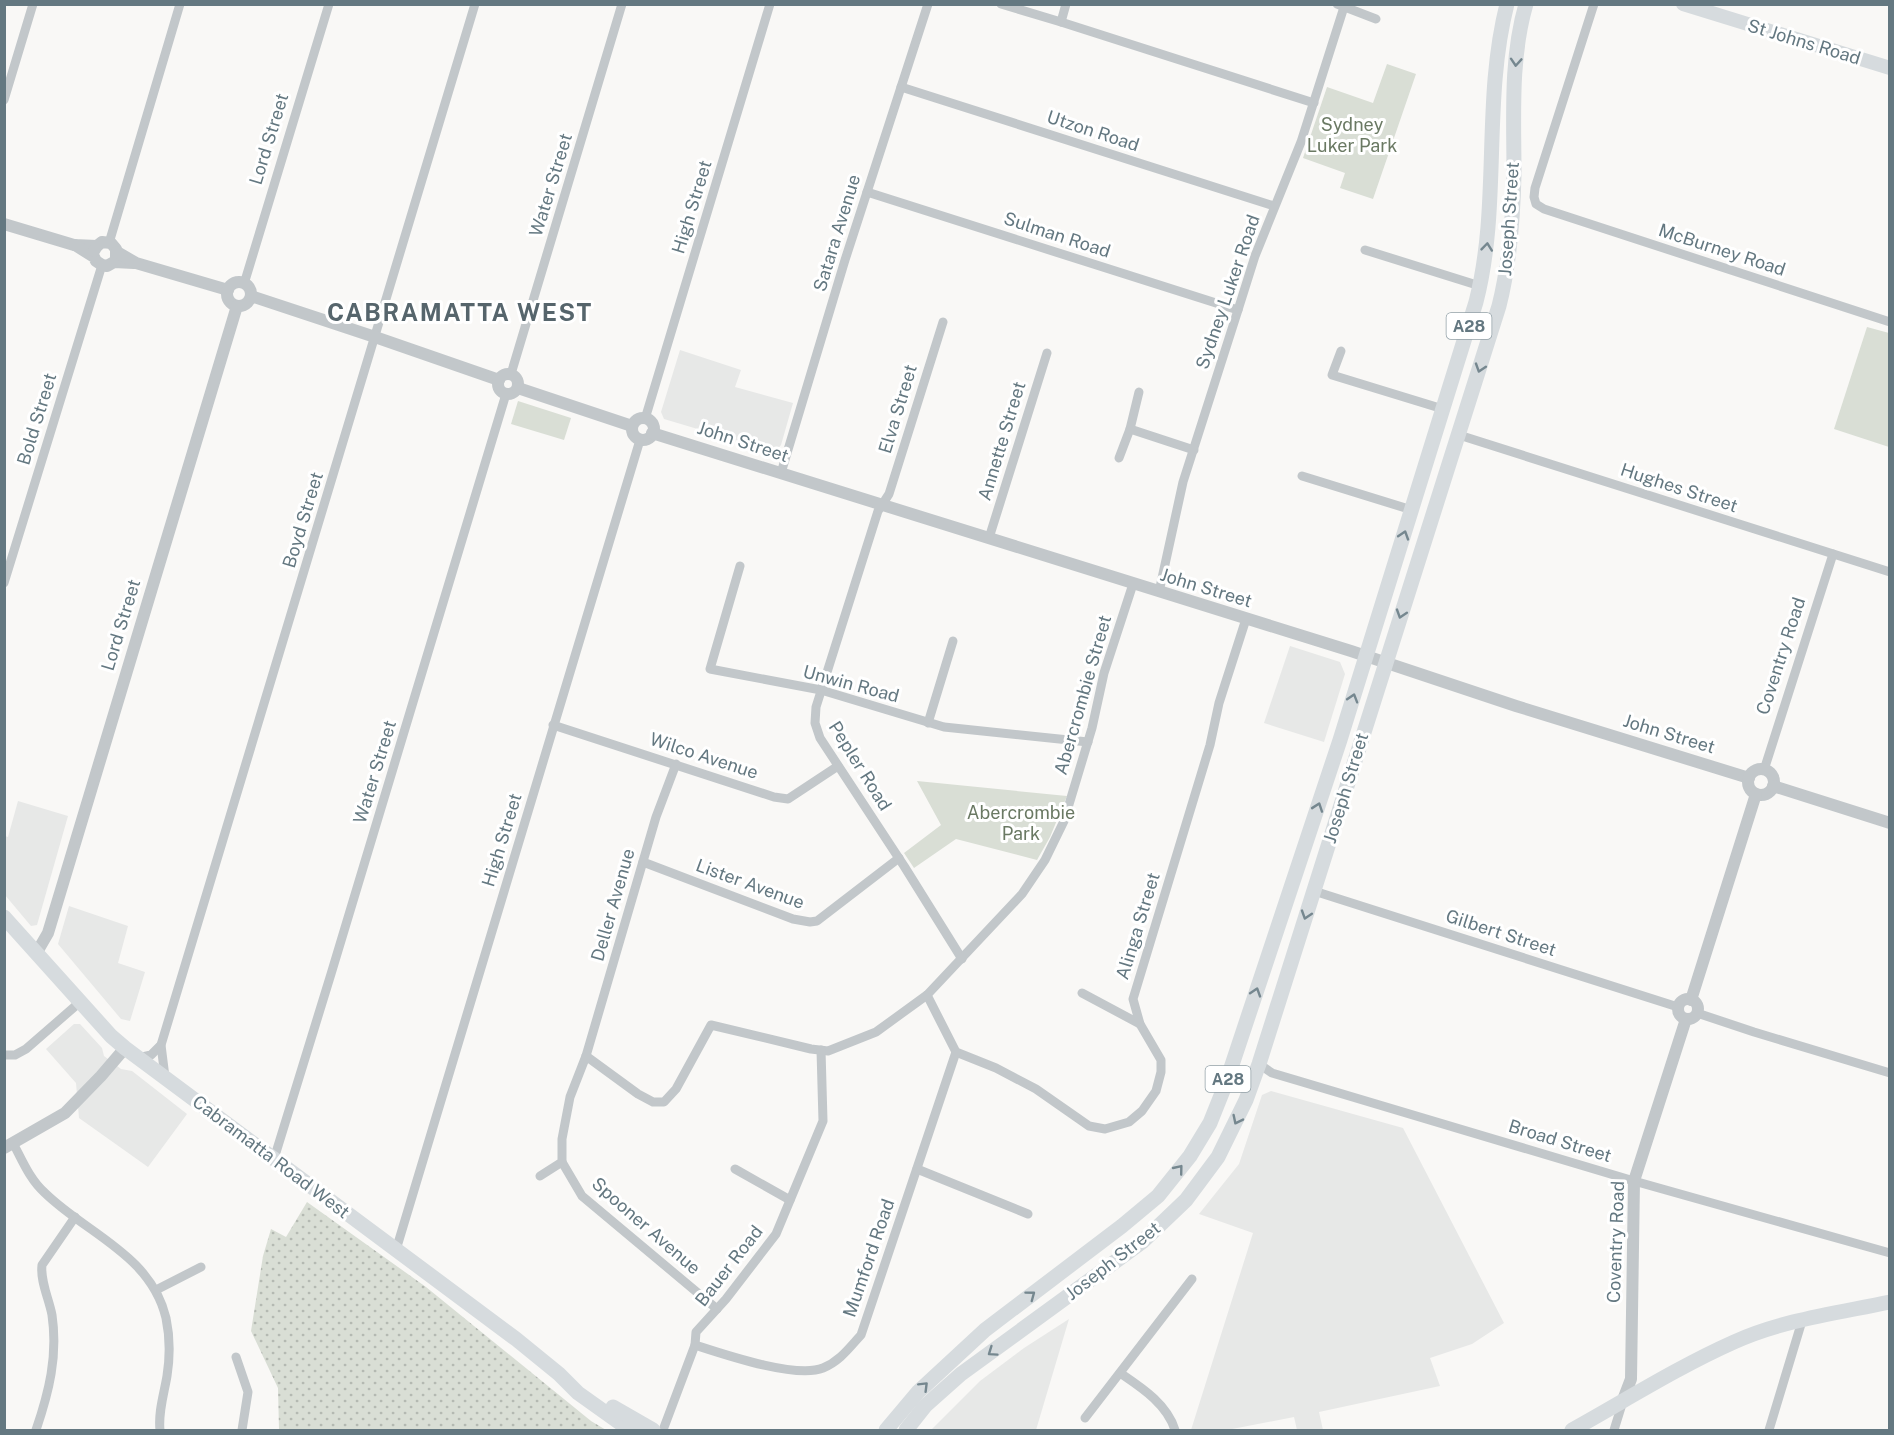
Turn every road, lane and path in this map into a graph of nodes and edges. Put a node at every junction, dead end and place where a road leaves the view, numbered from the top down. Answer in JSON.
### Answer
{"nodes":[{"id":1,"x":33,"y":4,"type":"edge"},
{"id":2,"x":180,"y":4,"type":"edge"},
{"id":3,"x":329,"y":4,"type":"edge"},
{"id":4,"x":475,"y":4,"type":"edge"},
{"id":5,"x":622,"y":4,"type":"edge"},
{"id":6,"x":770,"y":4,"type":"edge"},
{"id":7,"x":928,"y":4,"type":"edge"},
{"id":8,"x":1001,"y":4,"type":"edge"},
{"id":9,"x":1066,"y":4,"type":"edge"},
{"id":10,"x":1507,"y":4,"type":"edge"},
{"id":11,"x":1526,"y":4,"type":"edge"},
{"id":12,"x":1683,"y":4,"type":"edge"},
{"id":13,"x":1341,"y":6,"type":"edge"},
{"id":14,"x":1593,"y":6,"type":"edge"},
{"id":15,"x":1376,"y":19,"type":"dead end"},
{"id":16,"x":1061,"y":22,"type":"junction"},
{"id":17,"x":1890,"y":68,"type":"edge"},
{"id":18,"x":901,"y":87,"type":"junction"},
{"id":19,"x":4,"y":100,"type":"edge"},
{"id":20,"x":1314,"y":104,"type":"junction"},
{"id":21,"x":867,"y":192,"type":"junction"},
{"id":22,"x":1274,"y":206,"type":"junction"},
{"id":23,"x":1544,"y":209,"type":"joint"},
{"id":24,"x":4,"y":224,"type":"edge"},
{"id":25,"x":1365,"y":250,"type":"dead end"},
{"id":26,"x":105,"y":254,"type":"junction"},
{"id":27,"x":244,"y":284,"type":"junction"},
{"id":28,"x":1480,"y":286,"type":"junction"},
{"id":29,"x":228,"y":290,"type":"junction"},
{"id":30,"x":251,"y":296,"type":"junction"},
{"id":31,"x":237,"y":306,"type":"junction"},
{"id":32,"x":1238,"y":310,"type":"junction"},
{"id":33,"x":943,"y":322,"type":"dead end"},
{"id":34,"x":1890,"y":322,"type":"edge"},
{"id":35,"x":375,"y":337,"type":"junction"},
{"id":36,"x":1341,"y":351,"type":"dead end"},
{"id":37,"x":1047,"y":353,"type":"dead end"},
{"id":38,"x":511,"y":374,"type":"junction"},
{"id":39,"x":499,"y":380,"type":"junction"},
{"id":40,"x":518,"y":388,"type":"junction"},
{"id":41,"x":1139,"y":392,"type":"dead end"},
{"id":42,"x":506,"y":394,"type":"junction"},
{"id":43,"x":1443,"y":409,"type":"junction"},
{"id":44,"x":645,"y":419,"type":"junction"},
{"id":45,"x":632,"y":426,"type":"junction"},
{"id":46,"x":1130,"y":429,"type":"junction"},
{"id":47,"x":652,"y":433,"type":"junction"},
{"id":48,"x":1459,"y":435,"type":"junction"},
{"id":49,"x":640,"y":440,"type":"junction"},
{"id":50,"x":1194,"y":450,"type":"junction"},
{"id":51,"x":1119,"y":458,"type":"dead end"},
{"id":52,"x":781,"y":473,"type":"junction"},
{"id":53,"x":1302,"y":476,"type":"dead end"},
{"id":54,"x":883,"y":505,"type":"junction"},
{"id":55,"x":1412,"y":510,"type":"junction"},
{"id":56,"x":989,"y":538,"type":"junction"},
{"id":57,"x":1833,"y":554,"type":"junction"},
{"id":58,"x":740,"y":566,"type":"dead end"},
{"id":59,"x":1890,"y":572,"type":"edge"},
{"id":60,"x":4,"y":583,"type":"edge"},
{"id":61,"x":1133,"y":584,"type":"junction"},
{"id":62,"x":1158,"y":592,"type":"junction"},
{"id":63,"x":1246,"y":619,"type":"junction"},
{"id":64,"x":953,"y":641,"type":"dead end"},
{"id":65,"x":1366,"y":656,"type":"junction"},
{"id":66,"x":1385,"y":662,"type":"junction"},
{"id":67,"x":821,"y":690,"type":"junction"},
{"id":68,"x":928,"y":723,"type":"junction"},
{"id":69,"x":553,"y":725,"type":"junction"},
{"id":70,"x":1088,"y":742,"type":"junction"},
{"id":71,"x":676,"y":764,"type":"junction"},
{"id":72,"x":838,"y":766,"type":"junction"},
{"id":73,"x":1764,"y":770,"type":"junction"},
{"id":74,"x":1749,"y":778,"type":"junction"},
{"id":75,"x":1773,"y":786,"type":"junction"},
{"id":76,"x":1756,"y":794,"type":"junction"},
{"id":77,"x":1890,"y":823,"type":"edge"},
{"id":78,"x":899,"y":858,"type":"junction"},
{"id":79,"x":643,"y":862,"type":"junction"},
{"id":80,"x":1314,"y":891,"type":"junction"},
{"id":81,"x":4,"y":917,"type":"edge"},
{"id":82,"x":37,"y":952,"type":"junction"},
{"id":83,"x":962,"y":959,"type":"junction"},
{"id":84,"x":1082,"y":993,"type":"dead end"},
{"id":85,"x":927,"y":995,"type":"junction"},
{"id":86,"x":1691,"y":1000,"type":"junction"},
{"id":87,"x":80,"y":1002,"type":"junction"},
{"id":88,"x":1678,"y":1007,"type":"junction"},
{"id":89,"x":1692,"y":1016,"type":"junction"},
{"id":90,"x":1140,"y":1024,"type":"junction"},
{"id":91,"x":161,"y":1045,"type":"junction"},
{"id":92,"x":125,"y":1048,"type":"junction"},
{"id":93,"x":821,"y":1050,"type":"junction"},
{"id":94,"x":956,"y":1052,"type":"junction"},
{"id":95,"x":4,"y":1055,"type":"edge"},
{"id":96,"x":586,"y":1056,"type":"junction"},
{"id":97,"x":138,"y":1058,"type":"junction"},
{"id":98,"x":1259,"y":1065,"type":"junction"},
{"id":99,"x":1890,"y":1073,"type":"edge"},
{"id":100,"x":165,"y":1078,"type":"junction"},
{"id":101,"x":9,"y":1146,"type":"edge"},
{"id":102,"x":274,"y":1159,"type":"junction"},
{"id":103,"x":562,"y":1162,"type":"junction"},
{"id":104,"x":917,"y":1169,"type":"junction"},
{"id":105,"x":735,"y":1170,"type":"dead end"},
{"id":106,"x":540,"y":1176,"type":"dead end"},
{"id":107,"x":1634,"y":1181,"type":"junction"},
{"id":108,"x":790,"y":1200,"type":"junction"},
{"id":109,"x":1028,"y":1214,"type":"dead end"},
{"id":110,"x":75,"y":1217,"type":"junction"},
{"id":111,"x":396,"y":1250,"type":"junction"},
{"id":112,"x":1890,"y":1253,"type":"edge"},
{"id":113,"x":201,"y":1267,"type":"dead end"},
{"id":114,"x":1192,"y":1279,"type":"dead end"},
{"id":115,"x":156,"y":1290,"type":"junction"},
{"id":116,"x":1890,"y":1302,"type":"edge"},
{"id":117,"x":717,"y":1309,"type":"junction"},
{"id":118,"x":1802,"y":1321,"type":"junction"},
{"id":119,"x":695,"y":1345,"type":"junction"},
{"id":120,"x":237,"y":1357,"type":"dead end"},
{"id":121,"x":1120,"y":1373,"type":"junction"},
{"id":122,"x":559,"y":1374,"type":"junction"},
{"id":123,"x":1623,"y":1400,"type":"junction"},
{"id":124,"x":1085,"y":1418,"type":"dead end"},
{"id":125,"x":36,"y":1431,"type":"edge"},
{"id":126,"x":160,"y":1431,"type":"edge"},
{"id":127,"x":242,"y":1431,"type":"edge"},
{"id":128,"x":630,"y":1431,"type":"edge"},
{"id":129,"x":653,"y":1431,"type":"edge"},
{"id":130,"x":663,"y":1431,"type":"edge"},
{"id":131,"x":885,"y":1431,"type":"edge"},
{"id":132,"x":906,"y":1431,"type":"edge"},
{"id":133,"x":1175,"y":1431,"type":"edge"},
{"id":134,"x":1572,"y":1431,"type":"edge"},
{"id":135,"x":1614,"y":1431,"type":"edge"},
{"id":136,"x":1769,"y":1431,"type":"edge"}],
"edges":[{"from":1,"to":19,"type":"street"},
{"from":2,"to":26,"type":"street","name":"Bold Street"},
{"from":3,"to":27,"type":"street","name":"Lord Street"},
{"from":4,"to":35,"type":"street","name":"Boyd Street"},
{"from":5,"to":38,"type":"street","name":"Water Street"},
{"from":6,"to":44,"type":"street","name":"High Street"},
{"from":7,"to":18,"type":"street","name":"Satara Avenue"},
{"from":8,"to":16,"type":"street"},
{"from":9,"to":16,"type":"street"},
{"from":28,"to":10,"type":"main road","name":"Joseph Street","number":"A28","one_way":true},
{"from":11,"to":48,"type":"main road","name":"Joseph Street","number":"A28","one_way":true},
{"from":12,"to":17,"type":"main road","name":"St Johns Road"},
{"from":13,"to":15,"type":"street"},
{"from":13,"to":20,"type":"street","name":"Sydney Luker Road"},
{"from":14,"to":23,"type":"street","name":"Joseph Street"},
{"from":16,"to":20,"type":"street"},
{"from":18,"to":21,"type":"street","name":"Satara Avenue"},
{"from":18,"to":22,"type":"street","name":"Utzon Road"},
{"from":20,"to":22,"type":"street","name":"Sydney Luker Road"},
{"from":21,"to":32,"type":"street","name":"Sulman Road"},
{"from":21,"to":52,"type":"street","name":"Satara Avenue"},
{"from":22,"to":32,"type":"street","name":"Sydney Luker Road"},
{"from":23,"to":34,"type":"street","name":"McBurney Road"},
{"from":24,"to":26,"type":"street"},
{"from":25,"to":28,"type":"street"},
{"from":26,"to":29,"type":"street"},
{"from":26,"to":60,"type":"street","name":"Bold Street"},
{"from":27,"to":29,"type":"street"},
{"from":27,"to":30,"type":"street"},
{"from":28,"to":43,"type":"main road","name":"Joseph Street","number":"A28"},
{"from":29,"to":31,"type":"street"},
{"from":30,"to":31,"type":"street"},
{"from":30,"to":35,"type":"street"},
{"from":31,"to":82,"type":"street","name":"Lord Street"},
{"from":32,"to":50,"type":"street","name":"Sydney Luker Road"},
{"from":33,"to":54,"type":"street","name":"Elva Street"},
{"from":35,"to":39,"type":"street"},
{"from":35,"to":91,"type":"street","name":"Boyd Street"},
{"from":36,"to":43,"type":"street"},
{"from":37,"to":56,"type":"street","name":"Annette Street"},
{"from":38,"to":39,"type":"street"},
{"from":38,"to":40,"type":"street"},
{"from":39,"to":42,"type":"street"},
{"from":40,"to":42,"type":"street"},
{"from":40,"to":45,"type":"street"},
{"from":41,"to":46,"type":"street"},
{"from":42,"to":102,"type":"street","name":"Water Street"},
{"from":43,"to":55,"type":"main road","name":"Joseph Street","number":"A28"},
{"from":44,"to":45,"type":"street"},
{"from":44,"to":47,"type":"street"},
{"from":45,"to":49,"type":"street"},
{"from":46,"to":50,"type":"street"},
{"from":46,"to":51,"type":"street"},
{"from":47,"to":49,"type":"street"},
{"from":47,"to":52,"type":"street","name":"John Street"},
{"from":48,"to":57,"type":"street","name":"Hughes Street"},
{"from":48,"to":66,"type":"main road","name":"Joseph Street","number":"A28","one_way":true},
{"from":49,"to":69,"type":"street","name":"High Street"},
{"from":50,"to":62,"type":"street","name":"Sydney Luker Road"},
{"from":52,"to":54,"type":"street","name":"John Street"},
{"from":53,"to":55,"type":"street"},
{"from":54,"to":56,"type":"street","name":"John Street"},
{"from":54,"to":67,"type":"street","name":"Pepler Road"},
{"from":65,"to":55,"type":"main road","name":"Joseph Street","number":"A28","one_way":true},
{"from":56,"to":61,"type":"street","name":"John Street"},
{"from":57,"to":59,"type":"street","name":"Hughes Street"},
{"from":57,"to":73,"type":"street","name":"Coventry Road"},
{"from":58,"to":67,"type":"street","name":"Unwin Road"},
{"from":61,"to":62,"type":"street","name":"John Street"},
{"from":61,"to":70,"type":"street","name":"Abercrombie Street"},
{"from":62,"to":63,"type":"street","name":"John Street"},
{"from":63,"to":65,"type":"street","name":"John Street"},
{"from":63,"to":90,"type":"street","name":"Alinga Street"},
{"from":64,"to":68,"type":"street"},
{"from":65,"to":66,"type":"street","name":"John Street"},
{"from":131,"to":65,"type":"main road","name":"Joseph Street","number":"A28","one_way":true},
{"from":66,"to":74,"type":"street","name":"John Street"},
{"from":66,"to":80,"type":"main road","name":"Joseph Street","number":"A28"},
{"from":67,"to":68,"type":"street","name":"Unwin Road"},
{"from":67,"to":72,"type":"street","name":"Pepler Road"},
{"from":68,"to":70,"type":"street","name":"Unwin Road"},
{"from":69,"to":71,"type":"street","name":"Wilco Avenue"},
{"from":69,"to":111,"type":"street","name":"High Street"},
{"from":70,"to":83,"type":"street","name":"Abercrombie Street"},
{"from":71,"to":72,"type":"street","name":"Wilco Avenue"},
{"from":71,"to":79,"type":"street","name":"Deller Avenue"},
{"from":72,"to":78,"type":"street","name":"Pepler Road"},
{"from":73,"to":74,"type":"street"},
{"from":73,"to":75,"type":"street"},
{"from":74,"to":76,"type":"street"},
{"from":75,"to":76,"type":"street"},
{"from":75,"to":77,"type":"street"},
{"from":76,"to":86,"type":"street"},
{"from":78,"to":79,"type":"street","name":"Lister Avenue"},
{"from":78,"to":83,"type":"street","name":"Pepler Road"},
{"from":79,"to":96,"type":"street","name":"Deller Avenue"},
{"from":80,"to":88,"type":"street","name":"Gilbert Street"},
{"from":80,"to":98,"type":"main road","name":"Joseph Street","number":"A28","one_way":true},
{"from":81,"to":82,"type":"main road","name":"Cabramatta Road West"},
{"from":82,"to":87,"type":"main road","name":"Cabramatta Road West"},
{"from":83,"to":85,"type":"street","name":"Abercrombie Street"},
{"from":84,"to":90,"type":"street"},
{"from":85,"to":93,"type":"street","name":"Abercrombie Street"},
{"from":85,"to":94,"type":"street"},
{"from":86,"to":88,"type":"street"},
{"from":86,"to":89,"type":"street"},
{"from":87,"to":92,"type":"main road","name":"Cabramatta Road West"},
{"from":87,"to":95,"type":"street"},
{"from":88,"to":89,"type":"street"},
{"from":89,"to":99,"type":"street"},
{"from":89,"to":107,"type":"street","name":"Coventry Road"},
{"from":90,"to":94,"type":"street","name":"Alinga Street"},
{"from":91,"to":97,"type":"street"},
{"from":91,"to":100,"type":"street","name":"Boyd Street"},
{"from":92,"to":97,"type":"main road","name":"Cabramatta Road West"},
{"from":92,"to":101,"type":"street"},
{"from":93,"to":96,"type":"street","name":"Abercrombie Street"},
{"from":93,"to":108,"type":"street","name":"Bauer Road"},
{"from":94,"to":104,"type":"street","name":"Mumford Road"},
{"from":96,"to":103,"type":"street"},
{"from":97,"to":100,"type":"main road","name":"Cabramatta Road West"},
{"from":98,"to":107,"type":"street","name":"Broad Street"},
{"from":98,"to":132,"type":"main road","name":"Joseph Street","number":"A28","one_way":true},
{"from":100,"to":102,"type":"main road","name":"Cabramatta Road West"},
{"from":101,"to":110,"type":"street"},
{"from":102,"to":111,"type":"main road","name":"Cabramatta Road West"},
{"from":103,"to":106,"type":"street"},
{"from":103,"to":117,"type":"street","name":"Spooner Avenue"},
{"from":104,"to":109,"type":"street"},
{"from":104,"to":119,"type":"street","name":"Mumford Road"},
{"from":105,"to":108,"type":"street"},
{"from":107,"to":112,"type":"street","name":"Broad Street"},
{"from":107,"to":123,"type":"street","name":"Coventry Road"},
{"from":108,"to":117,"type":"street","name":"Bauer Road"},
{"from":110,"to":115,"type":"street"},
{"from":110,"to":125,"type":"street"},
{"from":111,"to":122,"type":"main road","name":"Cabramatta Road West"},
{"from":113,"to":115,"type":"street"},
{"from":114,"to":121,"type":"street"},
{"from":115,"to":126,"type":"street"},
{"from":116,"to":118,"type":"main road"},
{"from":117,"to":119,"type":"street","name":"Bauer Road"},
{"from":118,"to":123,"type":"main road"},
{"from":118,"to":136,"type":"street"},
{"from":119,"to":130,"type":"street","name":"Bauer Road"},
{"from":120,"to":127,"type":"street"},
{"from":121,"to":124,"type":"street"},
{"from":121,"to":133,"type":"street"},
{"from":122,"to":128,"type":"main road","name":"Cabramatta Road West"},
{"from":122,"to":129,"type":"main road","name":"Cabramatta Road West"},
{"from":123,"to":134,"type":"main road"},
{"from":123,"to":135,"type":"street"}]}
